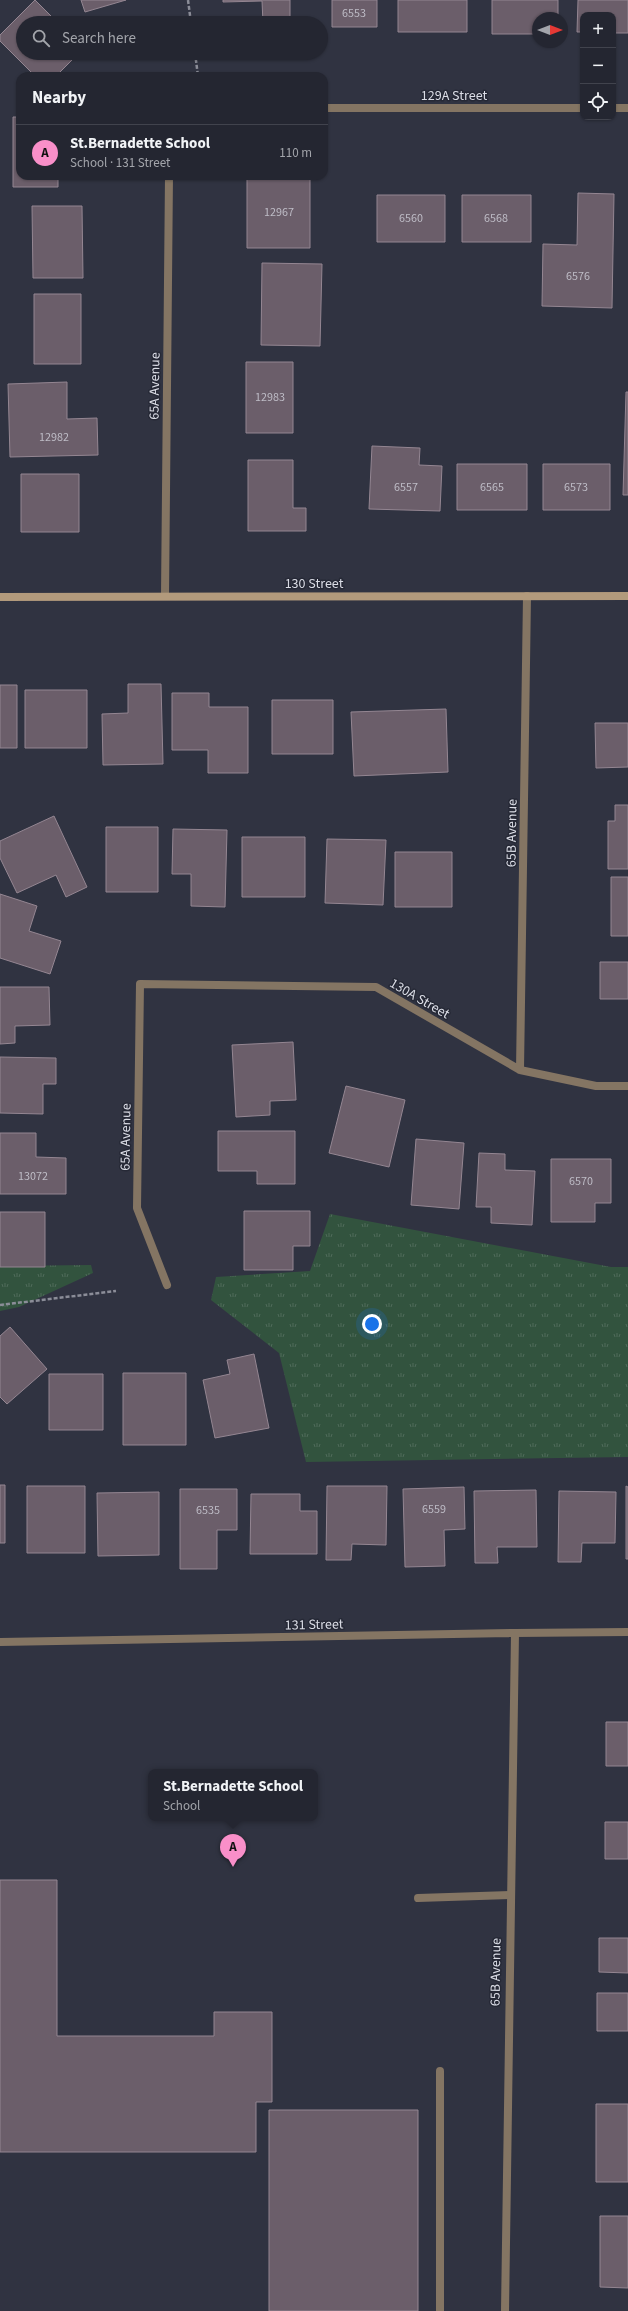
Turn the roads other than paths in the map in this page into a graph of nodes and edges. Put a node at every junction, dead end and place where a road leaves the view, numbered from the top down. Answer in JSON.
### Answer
{"nodes":[{"id":1,"x":328,"y":108,"type":"edge"},
{"id":2,"x":580,"y":108,"type":"edge"},
{"id":3,"x":616,"y":108,"type":"edge"},
{"id":4,"x":628,"y":108,"type":"edge"},
{"id":5,"x":169,"y":180,"type":"edge"},
{"id":6,"x":165,"y":596,"type":"junction"},
{"id":7,"x":527,"y":596,"type":"junction"},
{"id":8,"x":628,"y":596,"type":"edge"},
{"id":9,"x":0,"y":597,"type":"edge"},
{"id":10,"x":140,"y":984,"type":"joint"},
{"id":11,"x":520,"y":1070,"type":"junction"},
{"id":12,"x":628,"y":1086,"type":"edge"},
{"id":13,"x":166,"y":1285,"type":"dead end"},
{"id":14,"x":628,"y":1632,"type":"edge"},
{"id":15,"x":515,"y":1633,"type":"junction"},
{"id":16,"x":0,"y":1642,"type":"edge"},
{"id":17,"x":510,"y":1895,"type":"junction"},
{"id":18,"x":418,"y":1898,"type":"dead end"},
{"id":19,"x":440,"y":2071,"type":"dead end"},
{"id":20,"x":440,"y":2311,"type":"edge"},
{"id":21,"x":504,"y":2311,"type":"edge"}],
"edges":[{"from":1,"to":2,"type":"street","name":"129A Street"},
{"from":3,"to":4,"type":"street"},
{"from":5,"to":6,"type":"street","name":"65A Avenue"},
{"from":6,"to":7,"type":"street","name":"130 Street"},
{"from":6,"to":9,"type":"street","name":"130 Street"},
{"from":7,"to":8,"type":"street","name":"130 Street"},
{"from":7,"to":11,"type":"street","name":"65B Avenue"},
{"from":10,"to":11,"type":"street","name":"130A Street"},
{"from":10,"to":13,"type":"street","name":"65A Avenue"},
{"from":11,"to":12,"type":"street","name":"130A Street"},
{"from":14,"to":15,"type":"street","name":"131 Street"},
{"from":15,"to":16,"type":"street","name":"131 Street"},
{"from":15,"to":17,"type":"street","name":"65B Avenue"},
{"from":17,"to":18,"type":"street"},
{"from":17,"to":21,"type":"street","name":"65B Avenue"},
{"from":19,"to":20,"type":"street"}]}
